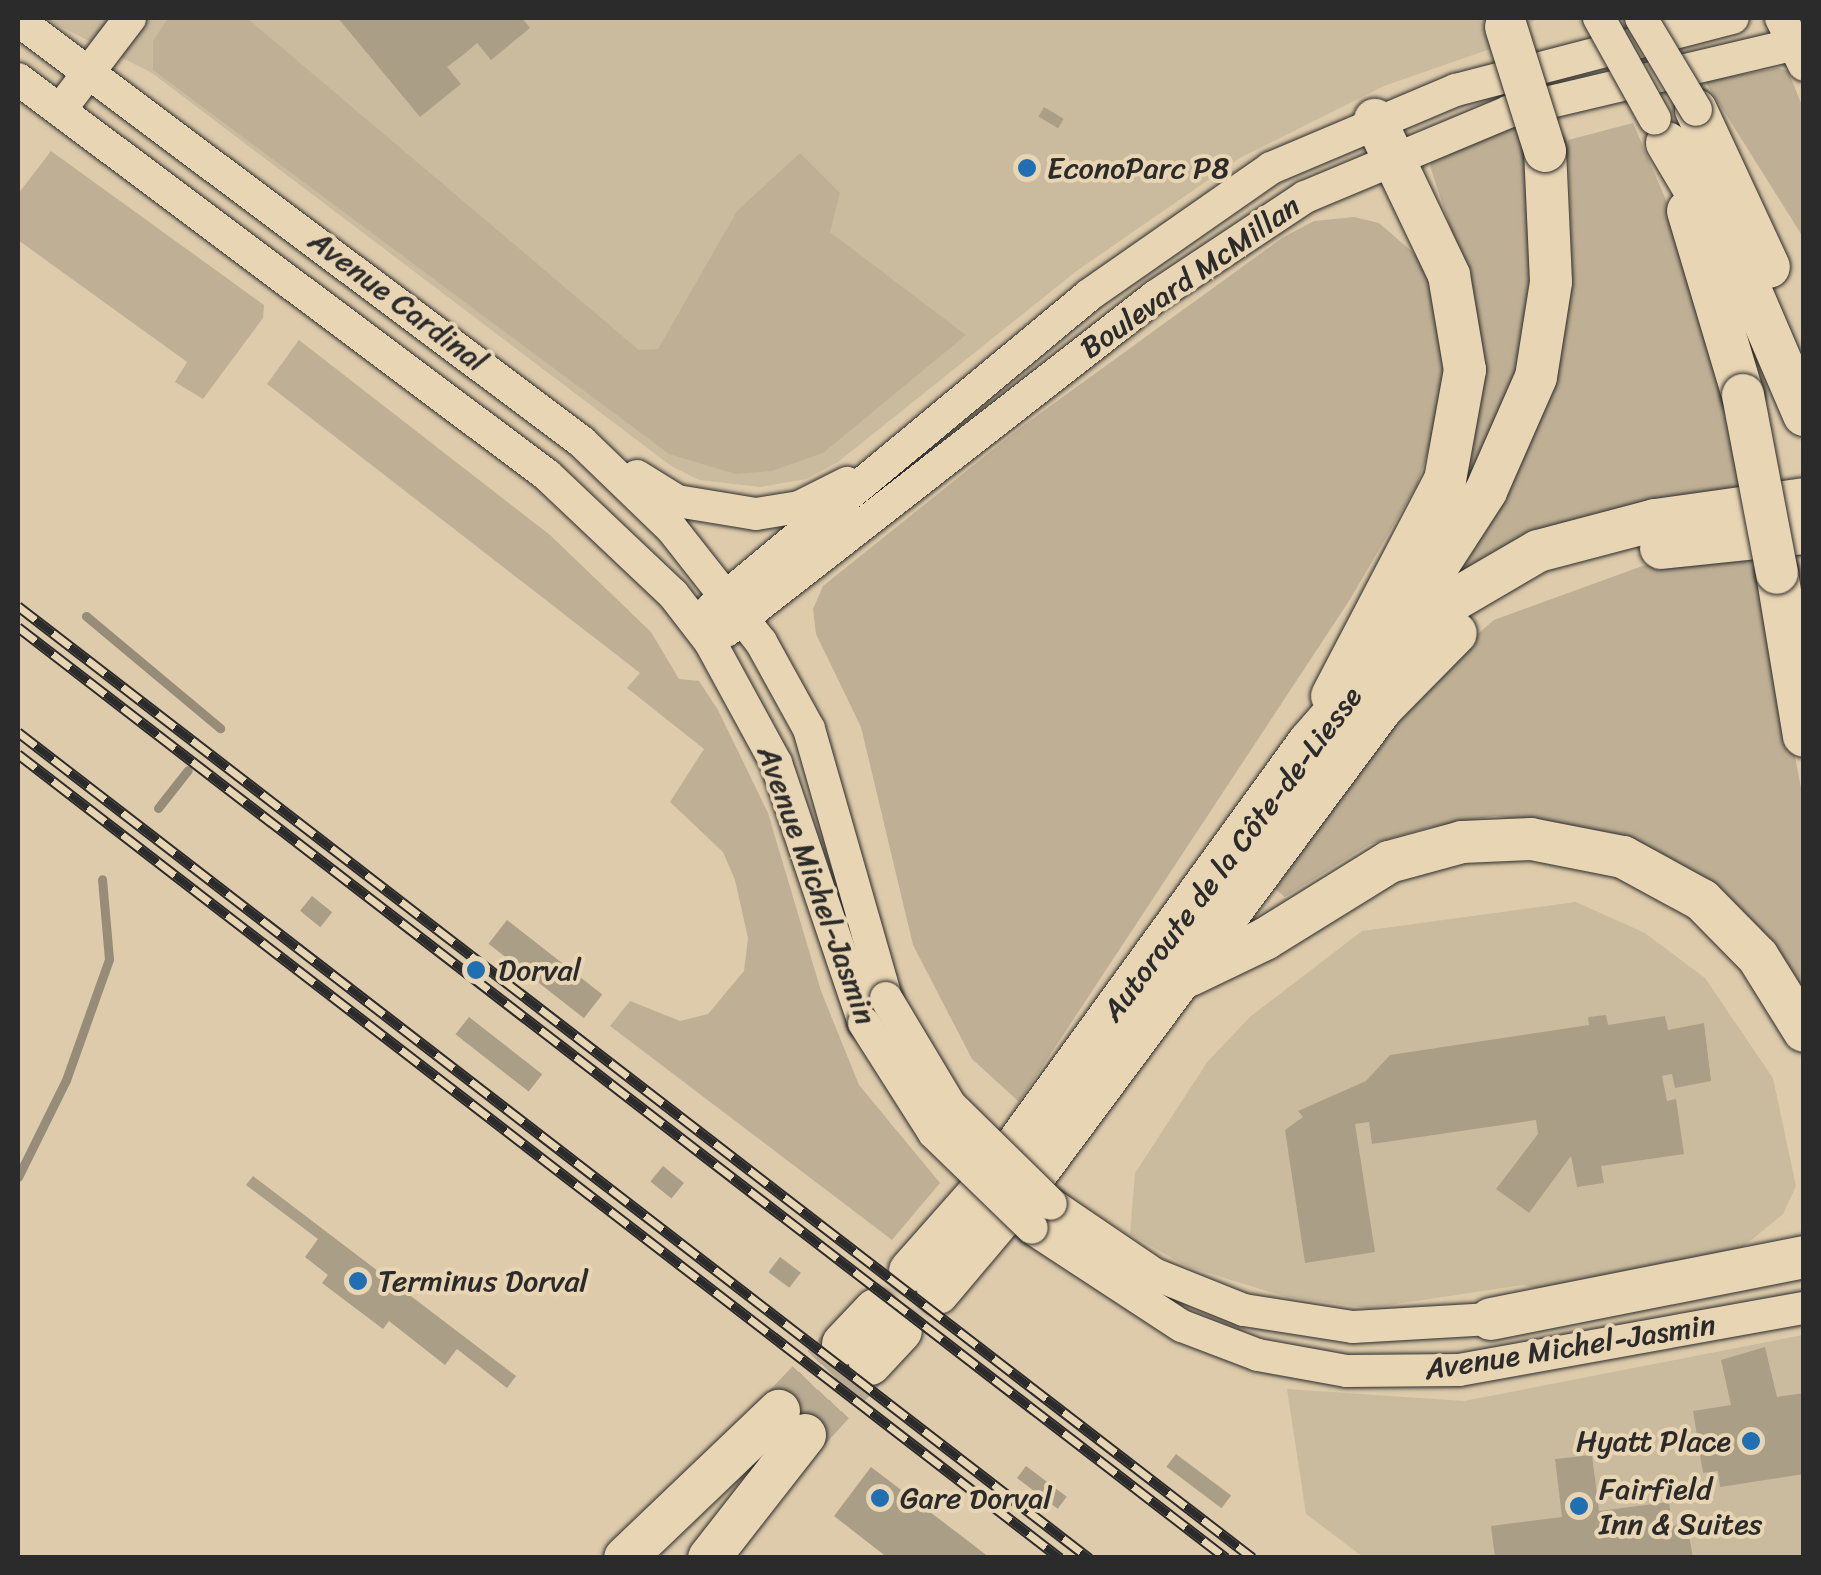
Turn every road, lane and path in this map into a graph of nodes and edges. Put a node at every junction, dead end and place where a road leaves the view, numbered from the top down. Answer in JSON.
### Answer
{"nodes":[{"id":1,"x":130,"y":18,"type":"edge"},
{"id":2,"x":1599,"y":18,"type":"edge"},
{"id":3,"x":1641,"y":18,"type":"edge"},
{"id":4,"x":1733,"y":18,"type":"edge"},
{"id":5,"x":18,"y":20,"type":"edge"},
{"id":6,"x":1504,"y":22,"type":"edge"},
{"id":7,"x":1795,"y":42,"type":"edge"},
{"id":8,"x":90,"y":72,"type":"junction"},
{"id":9,"x":18,"y":79,"type":"edge"},
{"id":10,"x":60,"y":110,"type":"junction"},
{"id":11,"x":1673,"y":124,"type":"junction"},
{"id":12,"x":1384,"y":139,"type":"junction"},
{"id":13,"x":1804,"y":272,"type":"edge"},
{"id":14,"x":1804,"y":345,"type":"edge"},
{"id":15,"x":1798,"y":401,"type":"edge"},
{"id":16,"x":933,"y":424,"type":"junction"},
{"id":17,"x":582,"y":442,"type":"junction"},
{"id":18,"x":1804,"y":500,"type":"edge"},
{"id":19,"x":1804,"y":532,"type":"edge"},
{"id":20,"x":736,"y":608,"type":"junction"},
{"id":21,"x":702,"y":631,"type":"junction"},
{"id":22,"x":1371,"y":671,"type":"junction"},
{"id":23,"x":1804,"y":736,"type":"edge"},
{"id":24,"x":1309,"y":742,"type":"junction"},
{"id":25,"x":1186,"y":977,"type":"junction"},
{"id":26,"x":1804,"y":1031,"type":"edge"},
{"id":27,"x":1041,"y":1216,"type":"junction"},
{"id":28,"x":1804,"y":1258,"type":"edge"},
{"id":29,"x":1804,"y":1308,"type":"edge"},
{"id":30,"x":1491,"y":1319,"type":"joint"},
{"id":31,"x":888,"y":1321,"type":"dead end"},
{"id":32,"x":857,"y":1354,"type":"tunnel mouth"},
{"id":33,"x":625,"y":1558,"type":"edge"},
{"id":34,"x":709,"y":1558,"type":"edge"}],
"edges":[{"from":1,"to":8,"type":"main road"},
{"from":2,"to":11,"type":"main road","bridge":true},
{"from":3,"to":11,"type":"main road","bridge":true},
{"from":4,"to":12,"type":"main road","name":"Boulevard McMillan"},
{"from":5,"to":8,"type":"main road","name":"Avenue Cardinal"},
{"from":6,"to":22,"type":"highway","bridge":true},
{"from":7,"to":12,"type":"main road","name":"Boulevard McMillan"},
{"from":8,"to":10,"type":"main road"},
{"from":8,"to":17,"type":"main road","name":"Avenue Cardinal"},
{"from":9,"to":10,"type":"main road","name":"Avenue Cardinal"},
{"from":10,"to":21,"type":"main road","name":"Avenue Cardinal"},
{"from":11,"to":13,"type":"highway"},
{"from":11,"to":14,"type":"highway"},
{"from":11,"to":15,"type":"highway"},
{"from":11,"to":23,"type":"highway","bridge":true},
{"from":12,"to":16,"type":"main road","name":"Boulevard McMillan"},
{"from":12,"to":20,"type":"main road","name":"Boulevard McMillan"},
{"from":12,"to":24,"type":"highway"},
{"from":16,"to":17,"type":"main road"},
{"from":16,"to":20,"type":"main road","name":"Boulevard McMillan"},
{"from":17,"to":20,"type":"main road","name":"Avenue Cardinal"},
{"from":18,"to":22,"type":"highway","name":"Autoroute de la Côte-de-Liesse"},
{"from":19,"to":25,"type":"highway","name":"Autoroute de la Côte-de-Liesse"},
{"from":20,"to":21,"type":"main road","name":"Boulevard McMillan"},
{"from":20,"to":27,"type":"main road","name":"Avenue Michel-Jasmin","bridge":true},
{"from":21,"to":27,"type":"main road","name":"Avenue Michel-Jasmin","bridge":true},
{"from":22,"to":24,"type":"highway","name":"Autoroute de la Côte-de-Liesse"},
{"from":24,"to":25,"type":"highway","name":"Autoroute de la Côte-de-Liesse"},
{"from":25,"to":26,"type":"highway"},
{"from":27,"to":29,"type":"main road","name":"Avenue Michel-Jasmin"},
{"from":27,"to":30,"type":"main road","name":"Avenue Michel-Jasmin"},
{"from":28,"to":30,"type":"highway"},
{"from":31,"to":32,"type":"highway"},
{"from":33,"to":34,"type":"highway"}]}
